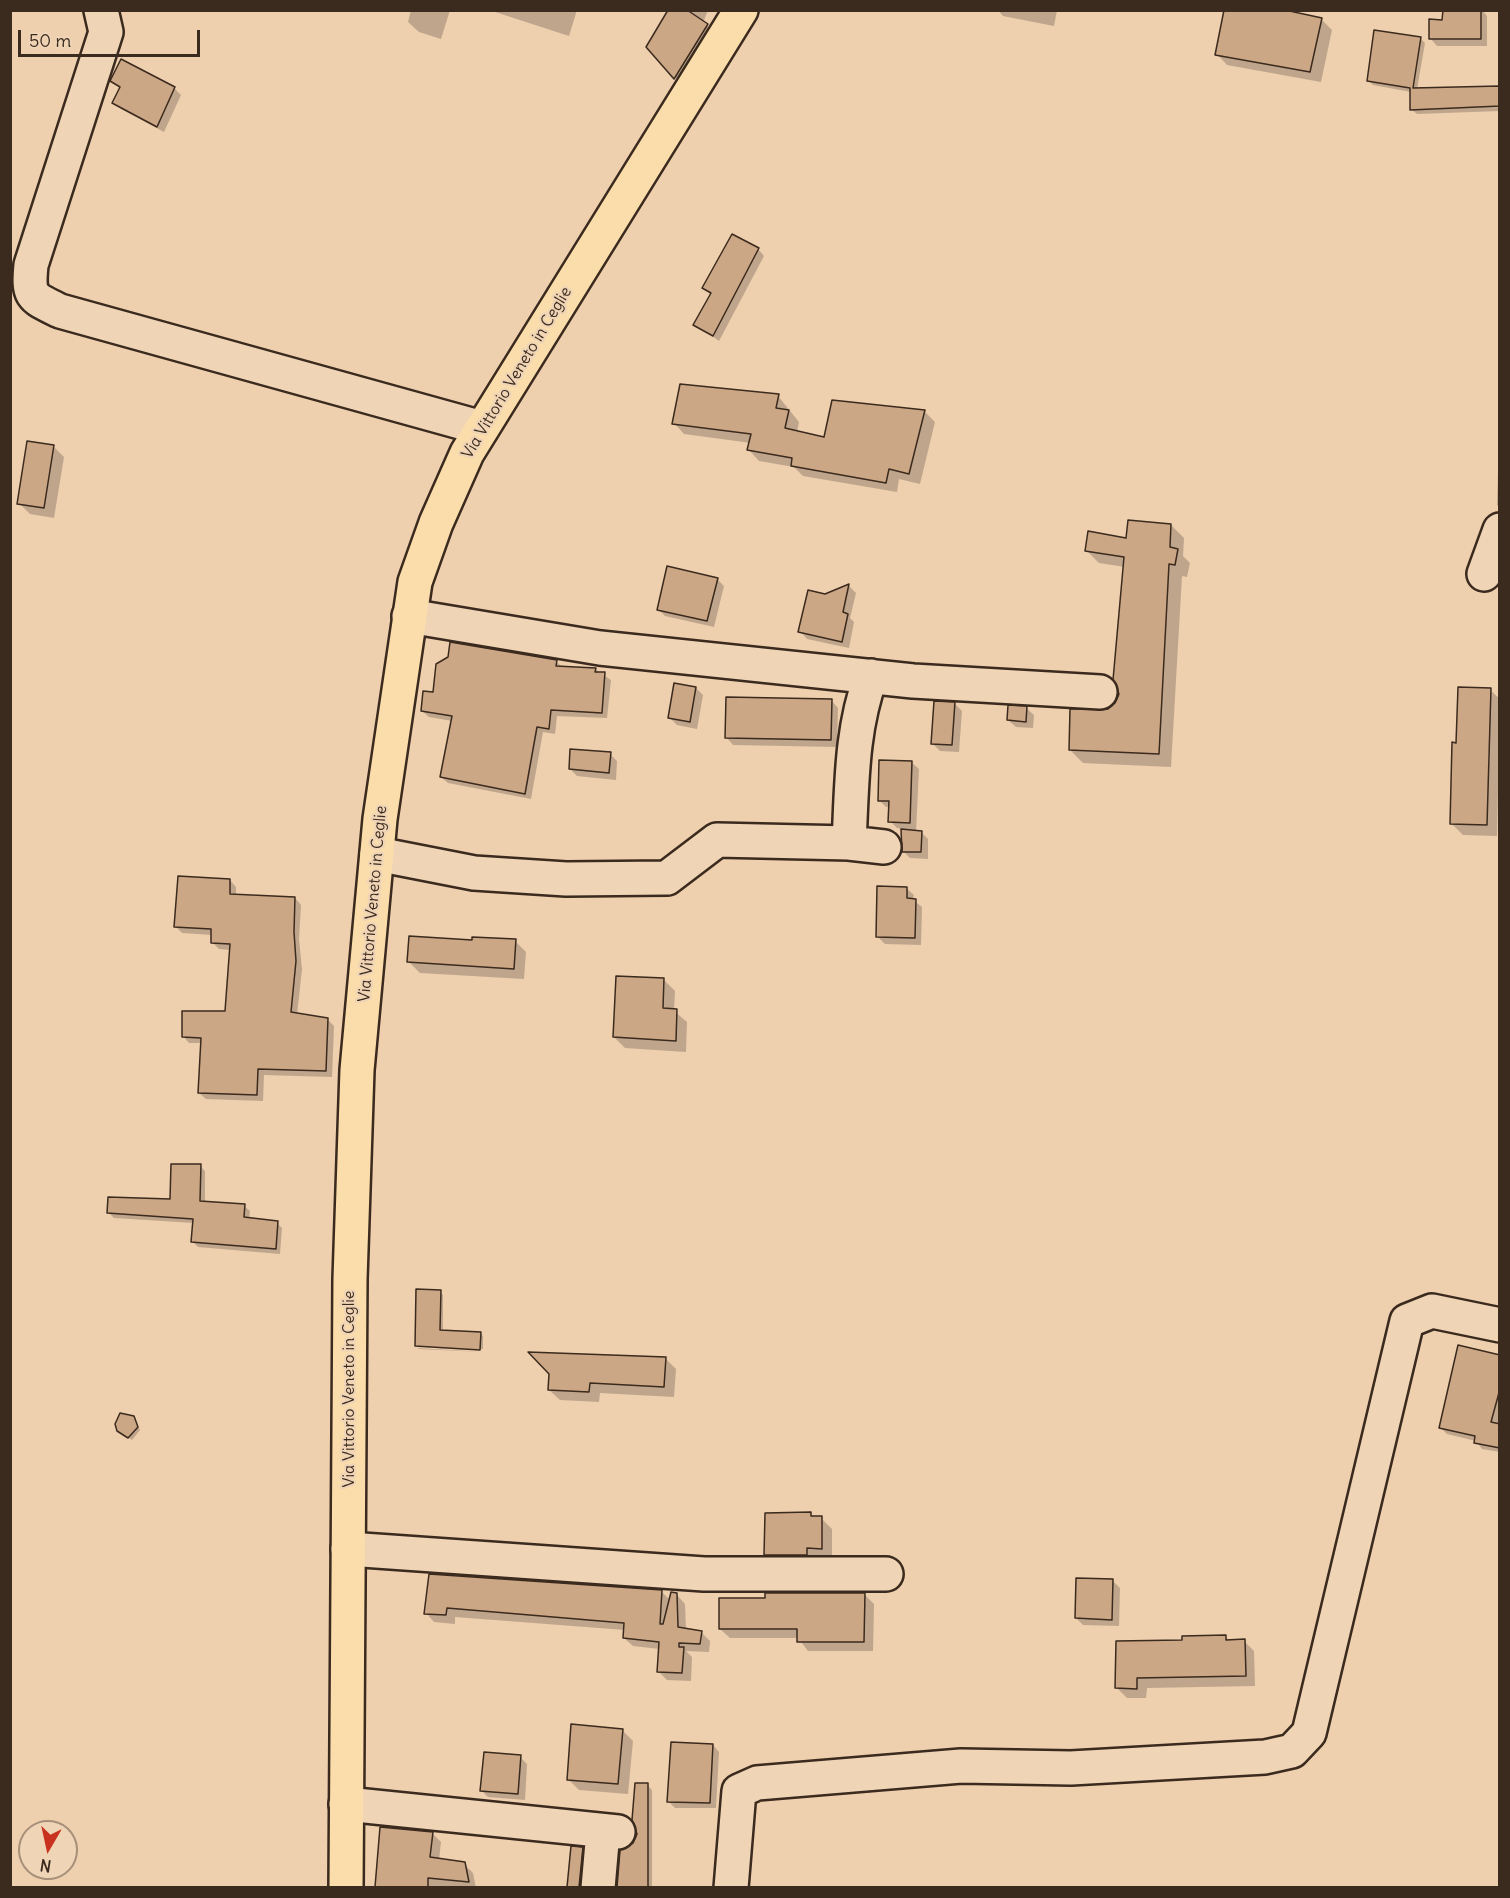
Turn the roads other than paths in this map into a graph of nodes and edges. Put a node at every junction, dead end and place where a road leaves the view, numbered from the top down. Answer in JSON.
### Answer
{"nodes":[{"id":1,"x":101,"y":10,"type":"edge"},
{"id":2,"x":741,"y":10,"type":"edge"},
{"id":3,"x":482,"y":428,"type":"junction"},
{"id":4,"x":1500,"y":530,"type":"edge"},
{"id":5,"x":1484,"y":574,"type":"dead end"},
{"id":6,"x":410,"y":616,"type":"junction"},
{"id":7,"x":871,"y":676,"type":"junction"},
{"id":8,"x":1100,"y":692,"type":"dead end"},
{"id":9,"x":849,"y":843,"type":"junction"},
{"id":10,"x":884,"y":847,"type":"dead end"},
{"id":11,"x":377,"y":855,"type":"junction"},
{"id":12,"x":1500,"y":1326,"type":"edge"},
{"id":13,"x":348,"y":1549,"type":"junction"},
{"id":14,"x":886,"y":1574,"type":"dead end"},
{"id":15,"x":346,"y":1804,"type":"junction"},
{"id":16,"x":346,"y":1887,"type":"edge"},
{"id":17,"x":598,"y":1887,"type":"edge"},
{"id":18,"x":731,"y":1887,"type":"edge"}],
"edges":[{"from":1,"to":3,"type":"street"},
{"from":2,"to":3,"type":"main road","name":"Via Vittorio Veneto in Ceglie"},
{"from":3,"to":6,"type":"main road","name":"Via Vittorio Veneto in Ceglie"},
{"from":4,"to":5,"type":"street"},
{"from":6,"to":7,"type":"street"},
{"from":6,"to":11,"type":"main road","name":"Via Vittorio Veneto in Ceglie"},
{"from":7,"to":8,"type":"street"},
{"from":7,"to":9,"type":"street"},
{"from":9,"to":10,"type":"street"},
{"from":9,"to":11,"type":"street"},
{"from":11,"to":13,"type":"main road","name":"Via Vittorio Veneto in Ceglie"},
{"from":12,"to":18,"type":"street"},
{"from":13,"to":14,"type":"street"},
{"from":13,"to":15,"type":"main road","name":"Via Vittorio Veneto in Ceglie"},
{"from":15,"to":16,"type":"main road","name":"Via Vittorio Veneto in Ceglie"},
{"from":15,"to":17,"type":"street"}]}
